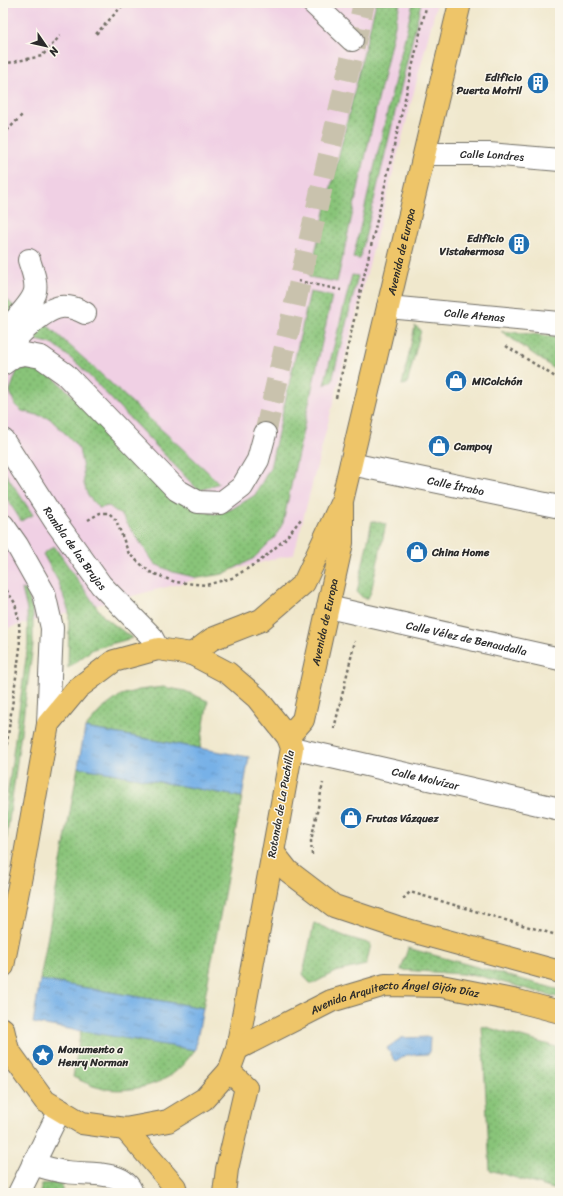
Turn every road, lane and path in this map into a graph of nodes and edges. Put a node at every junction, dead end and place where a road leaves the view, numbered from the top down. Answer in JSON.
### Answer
{"nodes":[{"id":1,"x":125,"y":3,"type":"edge"},
{"id":2,"x":313,"y":3,"type":"edge"},
{"id":3,"x":427,"y":3,"type":"edge"},
{"id":4,"x":460,"y":3,"type":"edge"},
{"id":5,"x":96,"y":34,"type":"dead end"},
{"id":6,"x":60,"y":36,"type":"dead end"},
{"id":7,"x":352,"y":40,"type":"dead end"},
{"id":8,"x":3,"y":64,"type":"edge"},
{"id":9,"x":23,"y":114,"type":"dead end"},
{"id":10,"x":3,"y":135,"type":"edge"},
{"id":11,"x":425,"y":154,"type":"junction"},
{"id":12,"x":560,"y":160,"type":"edge"},
{"id":13,"x":29,"y":260,"type":"dead end"},
{"id":14,"x":298,"y":282,"type":"dead end"},
{"id":15,"x":341,"y":290,"type":"dead end"},
{"id":16,"x":388,"y":307,"type":"junction"},
{"id":17,"x":85,"y":313,"type":"dead end"},
{"id":18,"x":560,"y":323,"type":"edge"},
{"id":19,"x":3,"y":333,"type":"edge"},
{"id":20,"x":3,"y":358,"type":"edge"},
{"id":21,"x":3,"y":364,"type":"edge"},
{"id":22,"x":335,"y":401,"type":"dead end"},
{"id":23,"x":265,"y":434,"type":"tunnel mouth"},
{"id":24,"x":3,"y":440,"type":"edge"},
{"id":25,"x":351,"y":464,"type":"junction"},
{"id":26,"x":342,"y":501,"type":"junction"},
{"id":27,"x":560,"y":507,"type":"edge"},
{"id":28,"x":302,"y":519,"type":"dead end"},
{"id":29,"x":3,"y":525,"type":"edge"},
{"id":30,"x":66,"y":536,"type":"junction"},
{"id":31,"x":3,"y":585,"type":"edge"},
{"id":32,"x":328,"y":606,"type":"junction"},
{"id":33,"x":3,"y":632,"type":"edge"},
{"id":34,"x":158,"y":649,"type":"junction"},
{"id":35,"x":192,"y":654,"type":"junction"},
{"id":36,"x":560,"y":659,"type":"edge"},
{"id":37,"x":3,"y":669,"type":"edge"},
{"id":38,"x":48,"y":724,"type":"junction"},
{"id":39,"x":290,"y":742,"type":"junction"},
{"id":40,"x":3,"y":772,"type":"edge"},
{"id":41,"x":560,"y":809,"type":"edge"},
{"id":42,"x":273,"y":852,"type":"junction"},
{"id":43,"x":23,"y":866,"type":"junction"},
{"id":44,"x":3,"y":896,"type":"edge"},
{"id":45,"x":397,"y":927,"type":"junction"},
{"id":46,"x":560,"y":936,"type":"edge"},
{"id":47,"x":3,"y":966,"type":"edge"},
{"id":48,"x":560,"y":972,"type":"edge"},
{"id":49,"x":560,"y":1012,"type":"edge"},
{"id":50,"x":3,"y":1029,"type":"edge"},
{"id":51,"x":6,"y":1049,"type":"edge"},
{"id":52,"x":237,"y":1049,"type":"junction"},
{"id":53,"x":229,"y":1071,"type":"junction"},
{"id":54,"x":60,"y":1110,"type":"junction"},
{"id":55,"x":125,"y":1129,"type":"junction"},
{"id":56,"x":33,"y":1164,"type":"junction"},
{"id":57,"x":19,"y":1193,"type":"edge"},
{"id":58,"x":132,"y":1193,"type":"edge"},
{"id":59,"x":176,"y":1193,"type":"edge"},
{"id":60,"x":224,"y":1193,"type":"edge"}],
"edges":[{"from":1,"to":5,"type":"path"},
{"from":2,"to":7,"type":"street"},
{"from":3,"to":22,"type":"path"},
{"from":4,"to":11,"type":"main road","name":"Avenida de Europa"},
{"from":6,"to":8,"type":"path"},
{"from":9,"to":10,"type":"path"},
{"from":11,"to":12,"type":"street","name":"Calle Londres"},
{"from":11,"to":16,"type":"main road","name":"Avenida de Europa"},
{"from":13,"to":19,"type":"street"},
{"from":14,"to":15,"type":"path","bridge":true},
{"from":16,"to":18,"type":"street","name":"Calle Atenas"},
{"from":16,"to":25,"type":"main road","name":"Avenida de Europa"},
{"from":17,"to":20,"type":"street"},
{"from":21,"to":23,"type":"street"},
{"from":24,"to":30,"type":"street","name":"Rambla de las Brujas"},
{"from":25,"to":26,"type":"main road","name":"Avenida de Europa"},
{"from":25,"to":27,"type":"street","name":"Calle Ítrabo"},
{"from":26,"to":32,"type":"main road","name":"Avenida de Europa"},
{"from":26,"to":35,"type":"main road","name":"Avenida de Europa"},
{"from":28,"to":30,"type":"path"},
{"from":29,"to":38,"type":"street"},
{"from":30,"to":34,"type":"street","name":"Rambla de las Brujas"},
{"from":31,"to":40,"type":"path"},
{"from":32,"to":36,"type":"street","name":"Calle Vélez de Benaudalla"},
{"from":32,"to":39,"type":"main road","name":"Avenida de Europa"},
{"from":33,"to":37,"type":"path"},
{"from":34,"to":35,"type":"main road","name":"Rotonda de La Puchilla"},
{"from":34,"to":38,"type":"main road","name":"Rotonda de La Puchilla"},
{"from":35,"to":39,"type":"main road","name":"Rotonda de La Puchilla"},
{"from":38,"to":43,"type":"main road","name":"Rotonda de La Puchilla"},
{"from":39,"to":41,"type":"street","name":"Calle Molvízar"},
{"from":39,"to":42,"type":"main road","name":"Rotonda de La Puchilla"},
{"from":42,"to":45,"type":"main road"},
{"from":42,"to":52,"type":"main road","name":"Rotonda de La Puchilla"},
{"from":43,"to":44,"type":"main road"},
{"from":43,"to":47,"type":"main road","name":"Rotonda de La Puchilla"},
{"from":45,"to":46,"type":"path"},
{"from":45,"to":48,"type":"main road"},
{"from":49,"to":52,"type":"main road","name":"Avenida Arquitecto Ángel Gijón Díaz"},
{"from":50,"to":51,"type":"main road","name":"Rotonda de La Puchilla"},
{"from":51,"to":54,"type":"main road","name":"Rotonda de La Puchilla"},
{"from":52,"to":53,"type":"main road","name":"Rotonda de La Puchilla"},
{"from":53,"to":55,"type":"main road","name":"Rotonda de La Puchilla"},
{"from":53,"to":60,"type":"main road"},
{"from":54,"to":55,"type":"main road","name":"Rotonda de La Puchilla"},
{"from":54,"to":56,"type":"street"},
{"from":55,"to":59,"type":"main road"},
{"from":56,"to":57,"type":"street"},
{"from":56,"to":58,"type":"street"}]}
